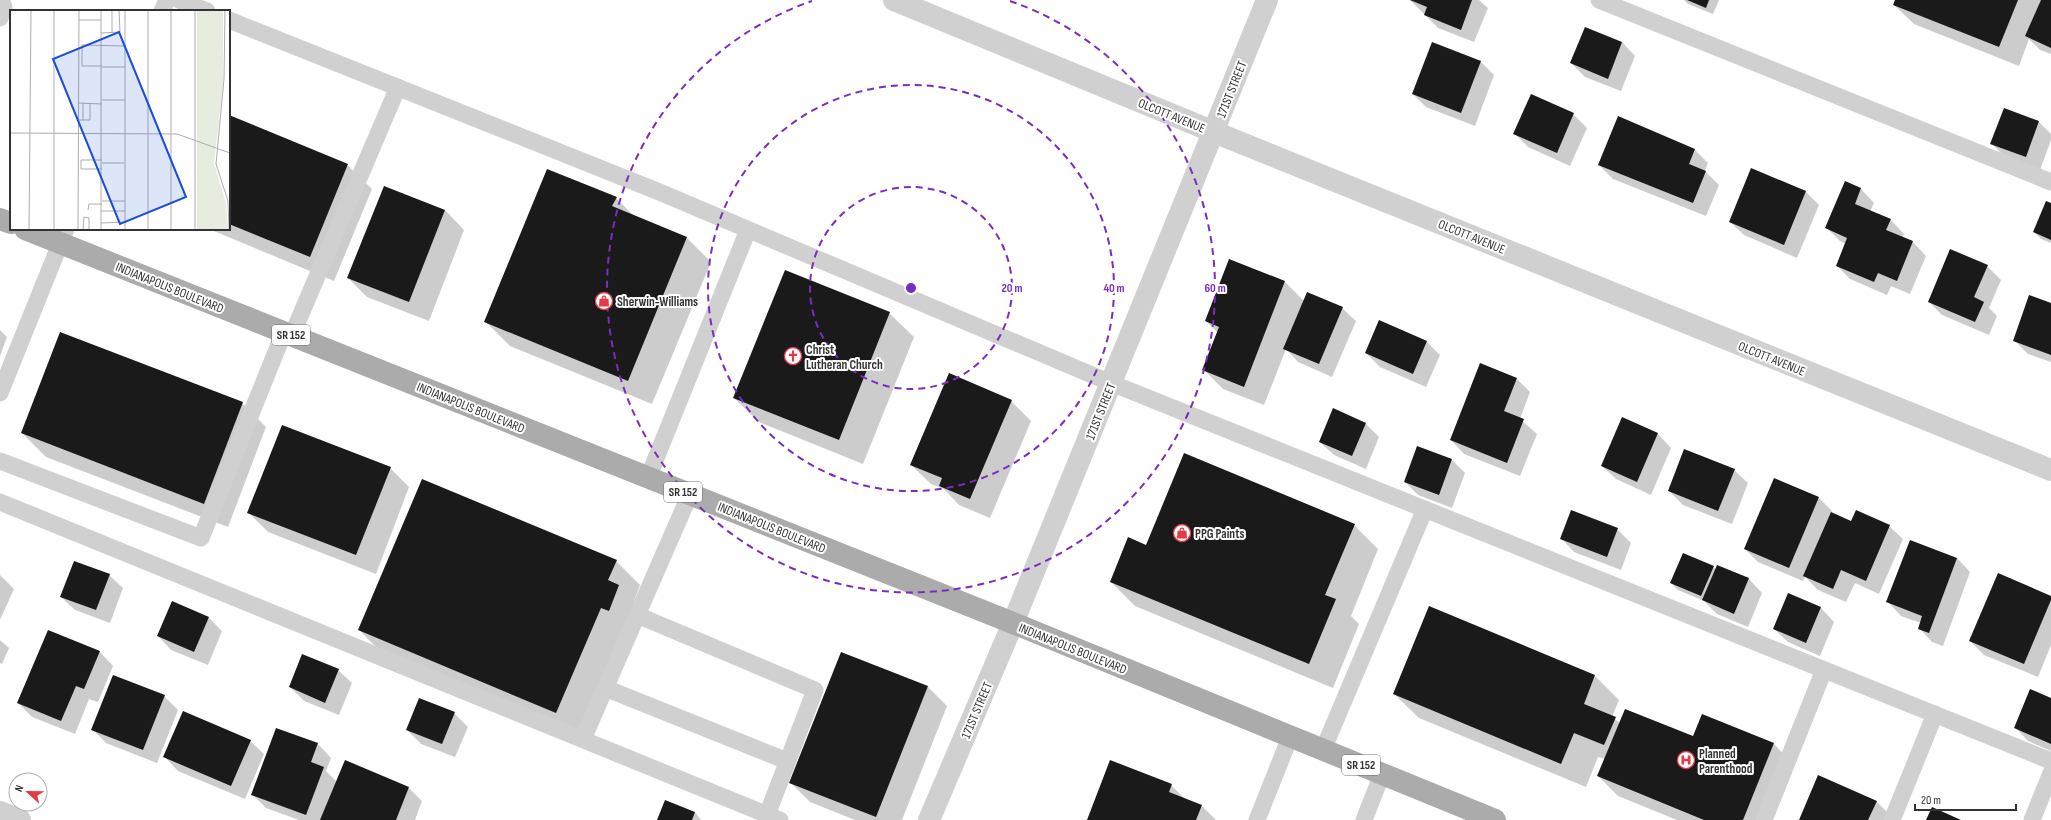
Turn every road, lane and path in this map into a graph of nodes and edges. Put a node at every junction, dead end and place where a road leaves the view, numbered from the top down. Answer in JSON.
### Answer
{"nodes":[{"id":1,"x":167,"y":0,"type":"edge"},
{"id":2,"x":179,"y":0,"type":"edge"},
{"id":3,"x":894,"y":0,"type":"edge"},
{"id":4,"x":1267,"y":0,"type":"edge"},
{"id":5,"x":1599,"y":0,"type":"edge"},
{"id":6,"x":162,"y":10,"type":"edge"},
{"id":7,"x":204,"y":10,"type":"edge"},
{"id":8,"x":230,"y":20,"type":"edge"},
{"id":9,"x":398,"y":87,"type":"junction"},
{"id":10,"x":1214,"y":132,"type":"junction"},
{"id":11,"x":2051,"y":182,"type":"edge"},
{"id":12,"x":0,"y":219,"type":"edge"},
{"id":13,"x":10,"y":223,"type":"edge"},
{"id":14,"x":30,"y":230,"type":"edge"},
{"id":15,"x":748,"y":230,"type":"junction"},
{"id":16,"x":62,"y":236,"type":"edge"},
{"id":17,"x":288,"y":334,"type":"junction"},
{"id":18,"x":1111,"y":383,"type":"junction"},
{"id":19,"x":0,"y":393,"type":"edge"},
{"id":20,"x":0,"y":460,"type":"edge"},
{"id":21,"x":2051,"y":470,"type":"edge"},
{"id":22,"x":648,"y":478,"type":"junction"},
{"id":23,"x":690,"y":494,"type":"junction"},
{"id":24,"x":0,"y":502,"type":"edge"},
{"id":25,"x":1425,"y":509,"type":"junction"},
{"id":26,"x":637,"y":615,"type":"junction"},
{"id":27,"x":1013,"y":623,"type":"junction"},
{"id":28,"x":1824,"y":670,"type":"junction"},
{"id":29,"x":605,"y":688,"type":"junction"},
{"id":30,"x":1935,"y":714,"type":"junction"},
{"id":31,"x":1290,"y":737,"type":"junction"},
{"id":32,"x":583,"y":739,"type":"junction"},
{"id":33,"x":1323,"y":750,"type":"junction"},
{"id":34,"x":787,"y":761,"type":"junction"},
{"id":35,"x":2051,"y":761,"type":"edge"},
{"id":36,"x":2051,"y":773,"type":"edge"},
{"id":37,"x":1382,"y":774,"type":"junction"},
{"id":38,"x":0,"y":812,"type":"edge"},
{"id":39,"x":773,"y":817,"type":"edge"},
{"id":40,"x":20,"y":820,"type":"edge"},
{"id":41,"x":929,"y":820,"type":"edge"},
{"id":42,"x":1258,"y":820,"type":"edge"},
{"id":43,"x":1364,"y":820,"type":"edge"},
{"id":44,"x":1494,"y":820,"type":"edge"},
{"id":45,"x":1764,"y":820,"type":"edge"},
{"id":46,"x":1892,"y":820,"type":"edge"},
{"id":47,"x":2032,"y":820,"type":"edge"}],
"edges":[{"from":1,"to":6,"type":"lane"},
{"from":2,"to":7,"type":"lane"},
{"from":3,"to":10,"type":"street","name":"OLCOTT AVENUE"},
{"from":4,"to":10,"type":"street","name":"171ST STREET"},
{"from":5,"to":11,"type":"lane"},
{"from":8,"to":9,"type":"lane"},
{"from":9,"to":15,"type":"lane"},
{"from":9,"to":17,"type":"lane"},
{"from":10,"to":18,"type":"street","name":"171ST STREET"},
{"from":10,"to":21,"type":"street","name":"OLCOTT AVENUE"},
{"from":12,"to":13,"type":"main road"},
{"from":14,"to":16,"type":"main road","name":"INDIANAPOLIS BOULEVARD","number":"SR 152"},
{"from":15,"to":18,"type":"lane"},
{"from":15,"to":22,"type":"lane"},
{"from":16,"to":17,"type":"main road","name":"INDIANAPOLIS BOULEVARD","number":"SR 152"},
{"from":16,"to":19,"type":"lane"},
{"from":17,"to":20,"type":"lane"},
{"from":17,"to":22,"type":"main road","name":"INDIANAPOLIS BOULEVARD","number":"SR 152"},
{"from":18,"to":25,"type":"lane"},
{"from":18,"to":27,"type":"street","name":"171ST STREET"},
{"from":22,"to":23,"type":"main road","name":"INDIANAPOLIS BOULEVARD","number":"SR 152"},
{"from":23,"to":26,"type":"lane"},
{"from":23,"to":27,"type":"main road","name":"INDIANAPOLIS BOULEVARD","number":"SR 152"},
{"from":24,"to":32,"type":"lane"},
{"from":25,"to":28,"type":"lane"},
{"from":25,"to":33,"type":"lane"},
{"from":26,"to":29,"type":"lane"},
{"from":26,"to":34,"type":"lane"},
{"from":27,"to":31,"type":"main road","name":"INDIANAPOLIS BOULEVARD","number":"SR 152"},
{"from":27,"to":41,"type":"street","name":"171ST STREET"},
{"from":28,"to":30,"type":"lane"},
{"from":28,"to":45,"type":"lane"},
{"from":29,"to":32,"type":"lane"},
{"from":29,"to":34,"type":"lane"},
{"from":30,"to":35,"type":"lane"},
{"from":30,"to":46,"type":"lane"},
{"from":31,"to":33,"type":"main road","name":"INDIANAPOLIS BOULEVARD","number":"SR 152"},
{"from":31,"to":42,"type":"lane"},
{"from":32,"to":39,"type":"lane"},
{"from":33,"to":37,"type":"main road","name":"INDIANAPOLIS BOULEVARD","number":"SR 152"},
{"from":34,"to":39,"type":"lane"},
{"from":36,"to":47,"type":"lane"},
{"from":37,"to":43,"type":"lane"},
{"from":37,"to":44,"type":"main road","name":"INDIANAPOLIS BOULEVARD","number":"SR 152"},
{"from":38,"to":40,"type":"street"}]}
